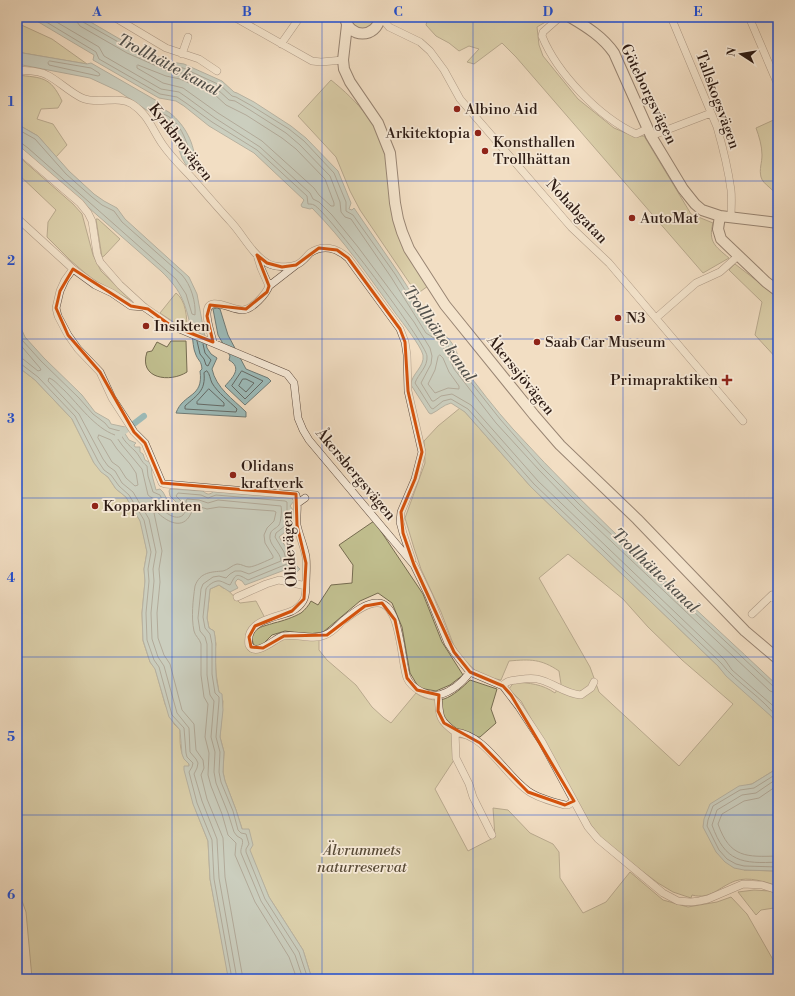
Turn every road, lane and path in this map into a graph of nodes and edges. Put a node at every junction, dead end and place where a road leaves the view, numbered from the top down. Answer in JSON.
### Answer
{"nodes":[{"id":1,"x":114,"y":17,"type":"edge"},
{"id":2,"x":234,"y":17,"type":"edge"},
{"id":3,"x":300,"y":17,"type":"edge"},
{"id":4,"x":381,"y":17,"type":"edge"},
{"id":5,"x":560,"y":17,"type":"edge"},
{"id":6,"x":570,"y":17,"type":"edge"},
{"id":7,"x":671,"y":17,"type":"edge"},
{"id":8,"x":749,"y":17,"type":"edge"},
{"id":9,"x":346,"y":21,"type":"edge"},
{"id":10,"x":390,"y":27,"type":"junction"},
{"id":11,"x":376,"y":28,"type":"junction"},
{"id":12,"x":358,"y":33,"type":"junction"},
{"id":13,"x":188,"y":37,"type":"dead end"},
{"id":14,"x":281,"y":44,"type":"junction"},
{"id":15,"x":345,"y":48,"type":"junction"},
{"id":16,"x":182,"y":54,"type":"junction"},
{"id":17,"x":343,"y":60,"type":"junction"},
{"id":18,"x":17,"y":70,"type":"edge"},
{"id":19,"x":217,"y":71,"type":"dead end"},
{"id":20,"x":778,"y":85,"type":"edge"},
{"id":21,"x":711,"y":113,"type":"junction"},
{"id":22,"x":649,"y":133,"type":"junction"},
{"id":23,"x":17,"y":149,"type":"edge"},
{"id":24,"x":720,"y":216,"type":"junction"},
{"id":25,"x":17,"y":218,"type":"edge"},
{"id":26,"x":731,"y":218,"type":"junction"},
{"id":27,"x":778,"y":223,"type":"edge"},
{"id":28,"x":257,"y":255,"type":"junction"},
{"id":29,"x":738,"y":256,"type":"junction"},
{"id":30,"x":296,"y":265,"type":"junction"},
{"id":31,"x":74,"y":269,"type":"junction"},
{"id":32,"x":270,"y":286,"type":"junction"},
{"id":33,"x":778,"y":291,"type":"edge"},
{"id":34,"x":144,"y":307,"type":"junction"},
{"id":35,"x":656,"y":318,"type":"junction"},
{"id":36,"x":210,"y":341,"type":"junction"},
{"id":37,"x":743,"y":421,"type":"dead end"},
{"id":38,"x":305,"y":498,"type":"dead end"},
{"id":39,"x":298,"y":503,"type":"junction"},
{"id":40,"x":414,"y":565,"type":"junction"},
{"id":41,"x":306,"y":586,"type":"junction"},
{"id":42,"x":237,"y":597,"type":"dead end"},
{"id":43,"x":778,"y":602,"type":"edge"},
{"id":44,"x":752,"y":614,"type":"dead end"},
{"id":45,"x":778,"y":658,"type":"edge"},
{"id":46,"x":470,"y":672,"type":"junction"},
{"id":47,"x":594,"y":682,"type":"dead end"},
{"id":48,"x":503,"y":686,"type":"junction"},
{"id":49,"x":438,"y":695,"type":"junction"},
{"id":50,"x":455,"y":732,"type":"junction"},
{"id":51,"x":574,"y":801,"type":"junction"},
{"id":52,"x":492,"y":836,"type":"dead end"},
{"id":53,"x":778,"y":890,"type":"edge"}],
"edges":[{"from":1,"to":16,"type":"street"},
{"from":2,"to":14,"type":"street"},
{"from":3,"to":14,"type":"street"},
{"from":4,"to":10,"type":"street","name":"Nohabgatan"},
{"from":4,"to":11,"type":"street"},
{"from":5,"to":22,"type":"street"},
{"from":6,"to":22,"type":"street","name":"Göteborgsvägen"},
{"from":7,"to":21,"type":"street","name":"Tallskogsvägen"},
{"from":8,"to":20,"type":"street"},
{"from":9,"to":12,"type":"street"},
{"from":9,"to":15,"type":"street","name":"Åkerssjövägen"},
{"from":10,"to":11,"type":"street"},
{"from":10,"to":35,"type":"street","name":"Nohabgatan"},
{"from":11,"to":12,"type":"street"},
{"from":12,"to":15,"type":"street"},
{"from":13,"to":16,"type":"street"},
{"from":14,"to":17,"type":"street"},
{"from":15,"to":17,"type":"street","name":"Åkerssjövägen"},
{"from":16,"to":19,"type":"street"},
{"from":17,"to":45,"type":"street","name":"Åkerssjövägen"},
{"from":18,"to":28,"type":"street","name":"Kyrkbrovägen"},
{"from":21,"to":22,"type":"street"},
{"from":21,"to":26,"type":"street","name":"Tallskogsvägen"},
{"from":22,"to":24,"type":"street","name":"Göteborgsvägen"},
{"from":23,"to":34,"type":"street","name":"Åkersbergsvägen"},
{"from":24,"to":26,"type":"street","name":"Göteborgsvägen"},
{"from":24,"to":29,"type":"street"},
{"from":25,"to":31,"type":"street"},
{"from":26,"to":27,"type":"street","name":"Göteborgsvägen"},
{"from":28,"to":30,"type":"street","name":"Kyrkbrovägen"},
{"from":28,"to":32,"type":"street","name":"Kyrkbrovägen"},
{"from":29,"to":33,"type":"street"},
{"from":29,"to":35,"type":"street"},
{"from":30,"to":32,"type":"street"},
{"from":30,"to":40,"type":"street"},
{"from":31,"to":34,"type":"street"},
{"from":31,"to":39,"type":"street","name":"Olidevägen"},
{"from":32,"to":36,"type":"street"},
{"from":34,"to":36,"type":"street","name":"Åkersbergsvägen"},
{"from":35,"to":37,"type":"street","name":"Nohabgatan"},
{"from":36,"to":40,"type":"street","name":"Åkersbergsvägen"},
{"from":38,"to":39,"type":"street"},
{"from":39,"to":41,"type":"street","name":"Olidevägen"},
{"from":40,"to":46,"type":"street","name":"Åkersbergsvägen"},
{"from":41,"to":42,"type":"street"},
{"from":41,"to":49,"type":"street","name":"Olidevägen"},
{"from":43,"to":44,"type":"street"},
{"from":46,"to":48,"type":"street","name":"Åkersbergsvägen"},
{"from":46,"to":49,"type":"street"},
{"from":47,"to":48,"type":"street"},
{"from":48,"to":51,"type":"street","name":"Åkersbergsvägen"},
{"from":49,"to":50,"type":"street"},
{"from":50,"to":51,"type":"street"},
{"from":50,"to":52,"type":"street"},
{"from":51,"to":53,"type":"street","name":"Åkersbergsvägen"}]}
